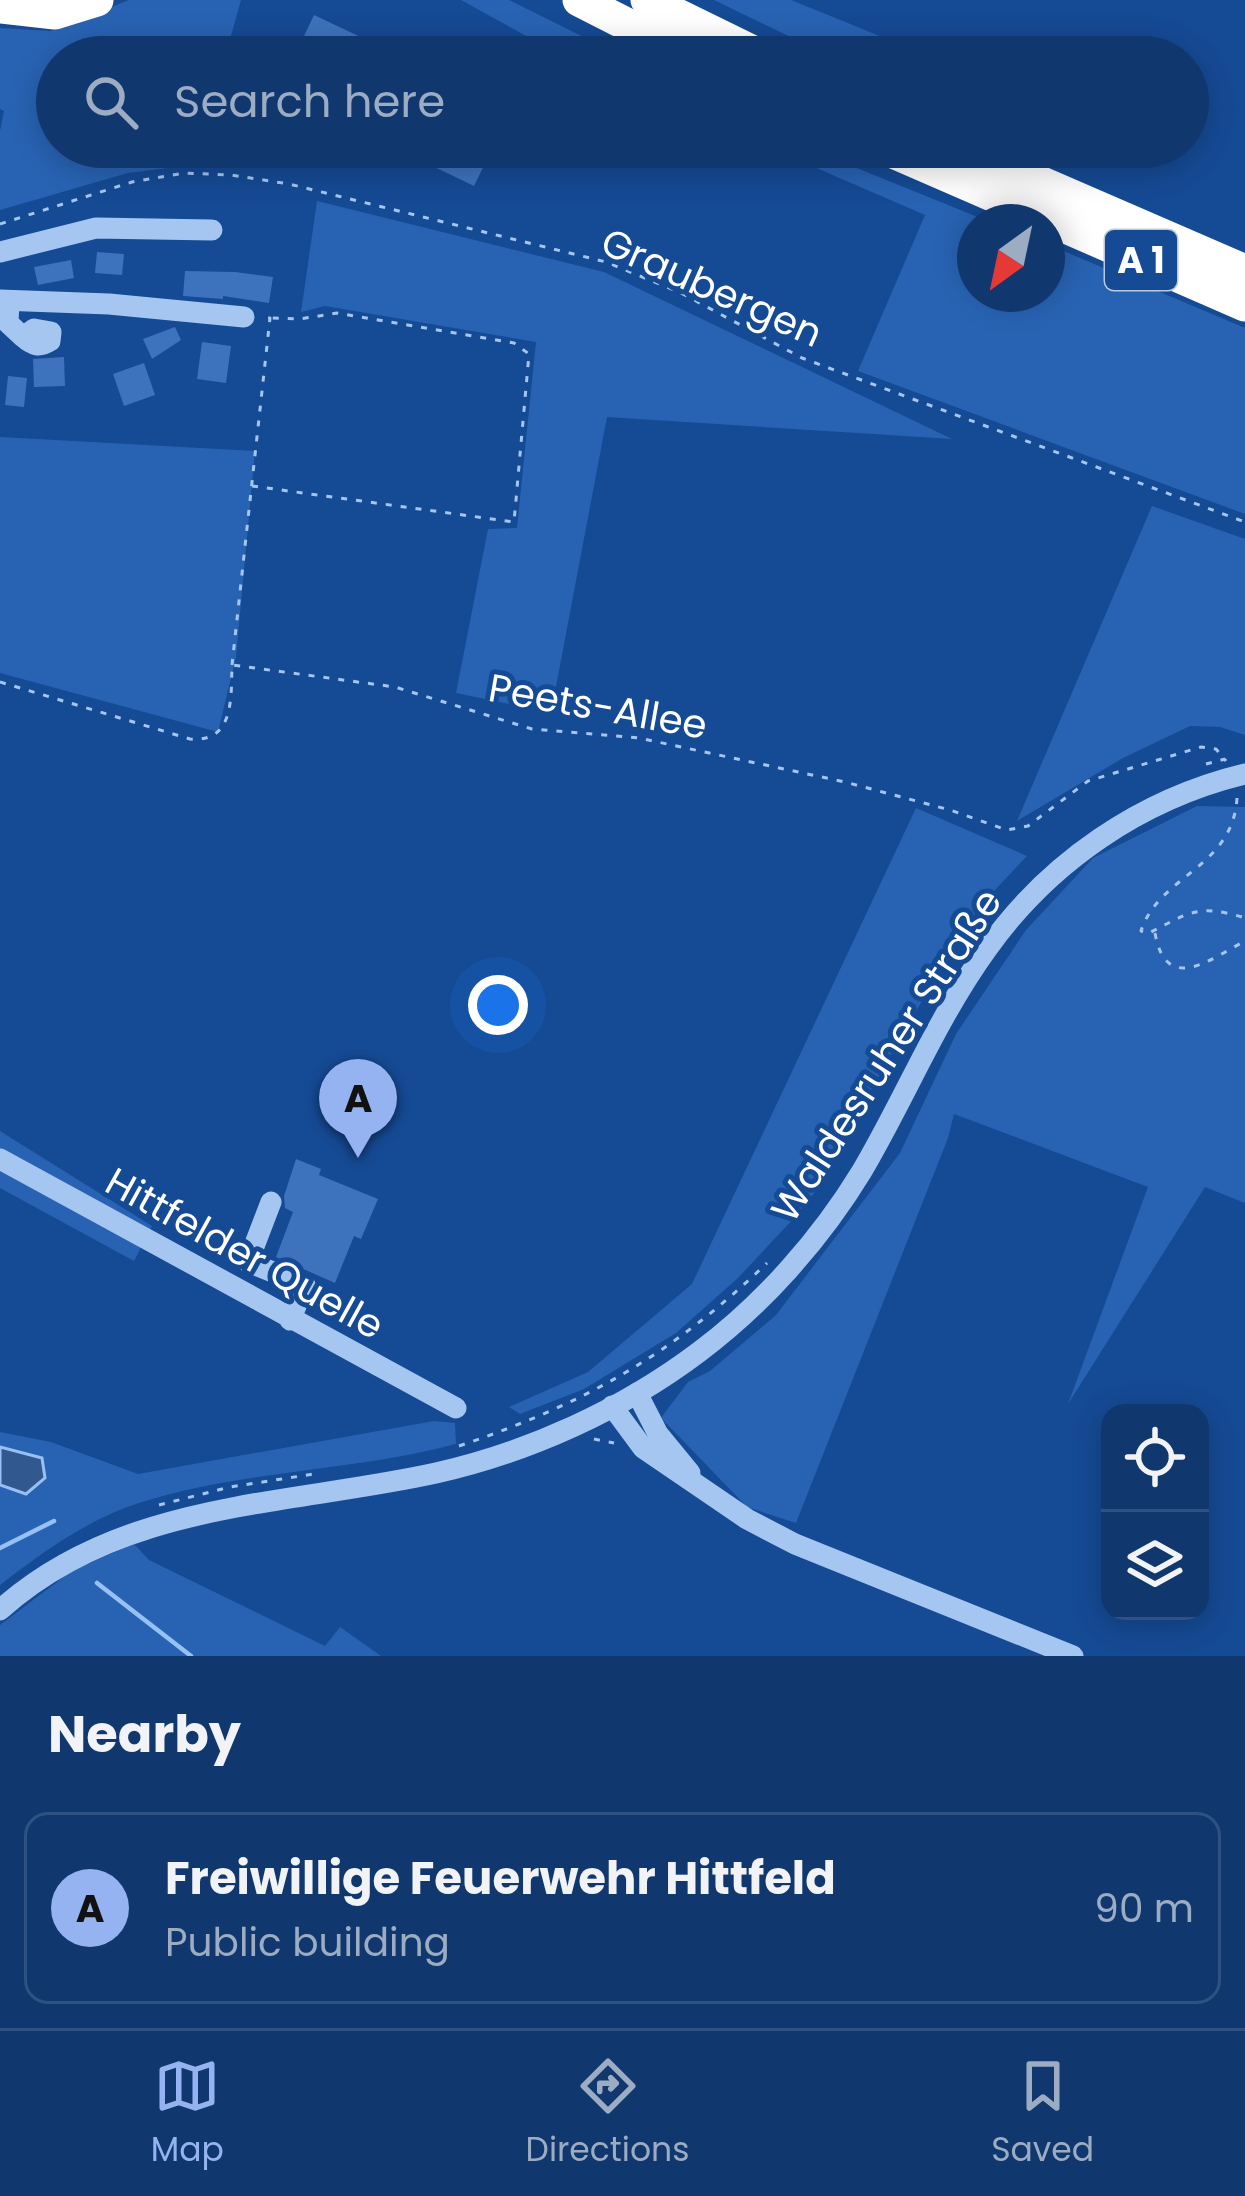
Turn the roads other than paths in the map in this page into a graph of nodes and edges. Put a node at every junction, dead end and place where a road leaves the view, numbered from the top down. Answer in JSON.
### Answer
{"nodes":[{"id":1,"x":47,"y":0,"type":"edge"},
{"id":2,"x":97,"y":0,"type":"edge"},
{"id":3,"x":579,"y":0,"type":"edge"},
{"id":4,"x":647,"y":0,"type":"edge"},
{"id":5,"x":5,"y":7,"type":"edge"},
{"id":6,"x":650,"y":36,"type":"edge"},
{"id":7,"x":720,"y":36,"type":"edge"},
{"id":8,"x":930,"y":168,"type":"edge"},
{"id":9,"x":1007,"y":168,"type":"edge"},
{"id":10,"x":212,"y":230,"type":"dead end"},
{"id":11,"x":0,"y":252,"type":"edge"},
{"id":12,"x":1245,"y":271,"type":"edge"},
{"id":13,"x":4,"y":301,"type":"edge"},
{"id":14,"x":1245,"y":305,"type":"edge"},
{"id":15,"x":244,"y":317,"type":"road end"},
{"id":16,"x":23,"y":337,"type":"dead end"},
{"id":17,"x":1241,"y":783,"type":"edge"},
{"id":18,"x":0,"y":1159,"type":"edge"},
{"id":19,"x":271,"y":1202,"type":"dead end"},
{"id":20,"x":290,"y":1320,"type":"junction"},
{"id":21,"x":637,"y":1393,"type":"junction"},
{"id":22,"x":612,"y":1406,"type":"junction"},
{"id":23,"x":456,"y":1408,"type":"dead end"},
{"id":24,"x":698,"y":1483,"type":"junction"},
{"id":25,"x":0,"y":1610,"type":"edge"},
{"id":26,"x":1073,"y":1656,"type":"edge"}],
"edges":[{"from":1,"to":5,"type":"highway"},
{"from":2,"to":5,"type":"highway"},
{"from":3,"to":6,"type":"highway"},
{"from":4,"to":7,"type":"highway"},
{"from":8,"to":14,"type":"highway","number":"A 1"},
{"from":9,"to":12,"type":"highway","number":"A 1"},
{"from":10,"to":11,"type":"street"},
{"from":13,"to":15,"type":"street"},
{"from":13,"to":16,"type":"street"},
{"from":17,"to":21,"type":"street","name":"Waldesruher Straße"},
{"from":18,"to":20,"type":"street","name":"Hittfelder Quelle"},
{"from":19,"to":20,"type":"street"},
{"from":20,"to":23,"type":"street","name":"Hittfelder Quelle"},
{"from":21,"to":22,"type":"street","name":"Waldesruher Straße"},
{"from":21,"to":24,"type":"street"},
{"from":22,"to":24,"type":"street"},
{"from":22,"to":25,"type":"street","name":"Waldesruher Straße"},
{"from":24,"to":26,"type":"street"}]}
